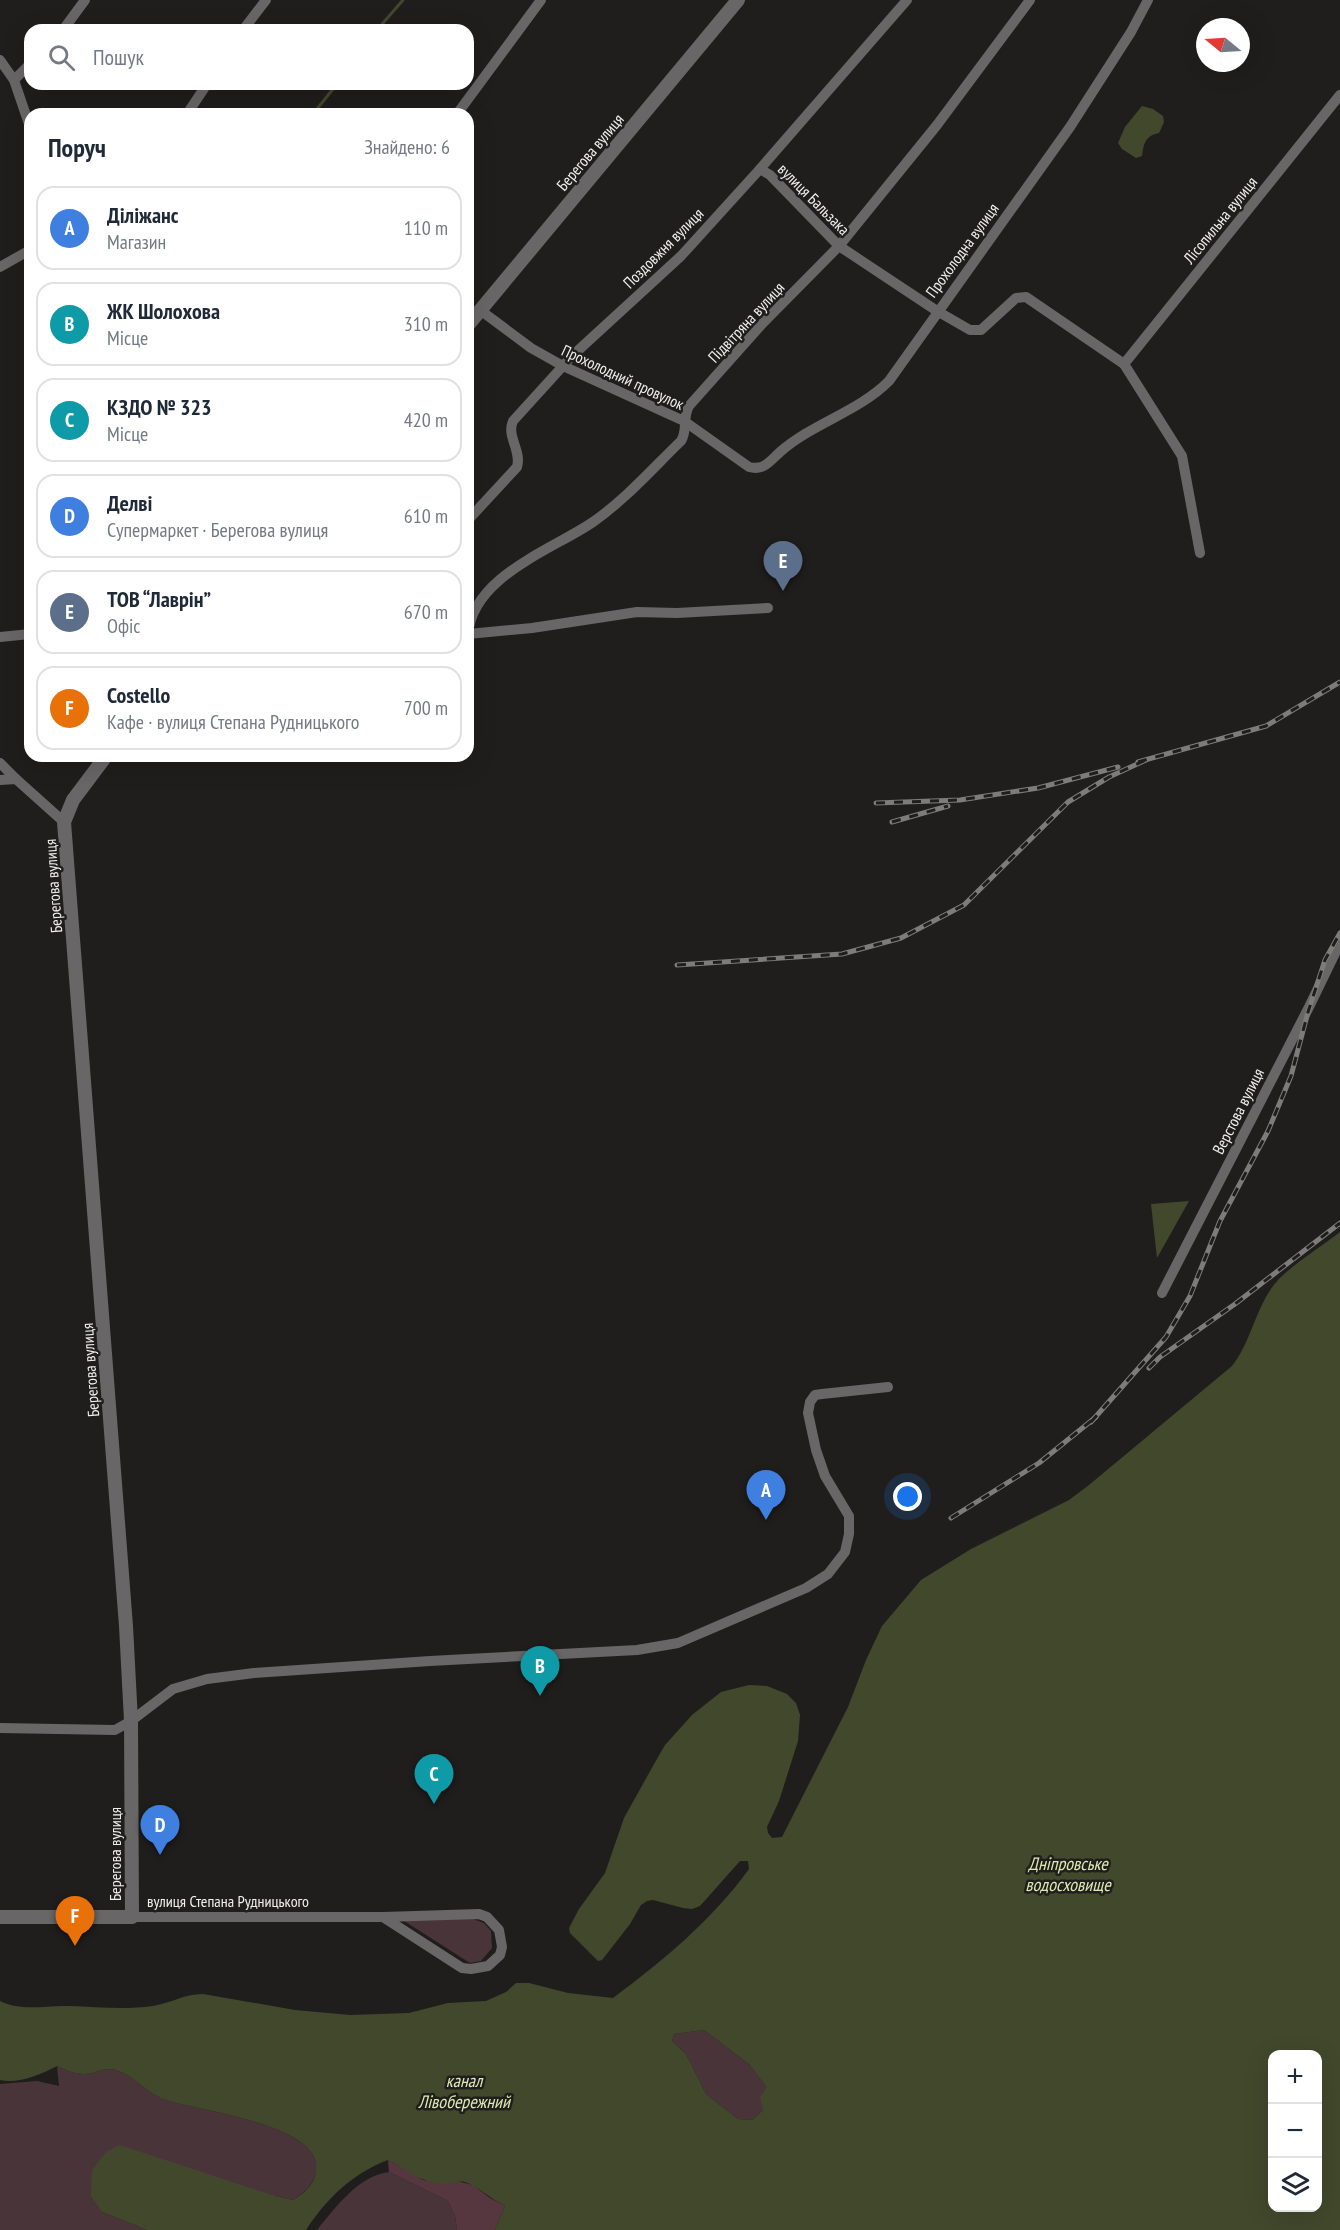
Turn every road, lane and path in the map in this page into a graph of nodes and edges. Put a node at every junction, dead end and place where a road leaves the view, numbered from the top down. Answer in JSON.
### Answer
{"nodes":[{"id":1,"x":85,"y":0,"type":"edge"},
{"id":2,"x":266,"y":0,"type":"edge"},
{"id":3,"x":541,"y":0,"type":"edge"},
{"id":4,"x":738,"y":0,"type":"edge"},
{"id":5,"x":907,"y":0,"type":"edge"},
{"id":6,"x":1030,"y":0,"type":"edge"},
{"id":7,"x":1149,"y":0,"type":"edge"},
{"id":8,"x":67,"y":24,"type":"edge"},
{"id":9,"x":248,"y":24,"type":"edge"},
{"id":10,"x":0,"y":60,"type":"edge"},
{"id":11,"x":24,"y":70,"type":"edge"},
{"id":12,"x":14,"y":80,"type":"junction"},
{"id":13,"x":203,"y":90,"type":"edge"},
{"id":14,"x":1340,"y":95,"type":"edge"},
{"id":15,"x":191,"y":108,"type":"edge"},
{"id":16,"x":461,"y":108,"type":"edge"},
{"id":17,"x":24,"y":109,"type":"edge"},
{"id":18,"x":760,"y":169,"type":"junction"},
{"id":19,"x":839,"y":246,"type":"junction"},
{"id":20,"x":24,"y":253,"type":"edge"},
{"id":21,"x":0,"y":267,"type":"edge"},
{"id":22,"x":480,"y":310,"type":"junction"},
{"id":23,"x":937,"y":311,"type":"junction"},
{"id":24,"x":474,"y":318,"type":"edge"},
{"id":25,"x":1124,"y":364,"type":"junction"},
{"id":26,"x":563,"y":366,"type":"junction"},
{"id":27,"x":684,"y":421,"type":"junction"},
{"id":28,"x":754,"y":468,"type":"joint"},
{"id":29,"x":474,"y":513,"type":"edge"},
{"id":30,"x":1200,"y":553,"type":"dead end"},
{"id":31,"x":768,"y":608,"type":"dead end"},
{"id":32,"x":474,"y":614,"type":"edge"},
{"id":33,"x":474,"y":633,"type":"edge"},
{"id":34,"x":24,"y":635,"type":"edge"},
{"id":35,"x":0,"y":637,"type":"edge"},
{"id":36,"x":102,"y":762,"type":"edge"},
{"id":37,"x":0,"y":763,"type":"edge"},
{"id":38,"x":16,"y":779,"type":"junction"},
{"id":39,"x":0,"y":780,"type":"edge"},
{"id":40,"x":64,"y":822,"type":"junction"},
{"id":41,"x":1340,"y":942,"type":"edge"},
{"id":42,"x":1162,"y":1293,"type":"dead end"},
{"id":43,"x":888,"y":1387,"type":"dead end"},
{"id":44,"x":131,"y":1721,"type":"junction"},
{"id":45,"x":0,"y":1728,"type":"edge"},
{"id":46,"x":0,"y":1917,"type":"edge"},
{"id":47,"x":132,"y":1917,"type":"junction"},
{"id":48,"x":384,"y":1917,"type":"junction"}],
"edges":[{"from":1,"to":8,"type":"street"},
{"from":2,"to":9,"type":"street"},
{"from":3,"to":16,"type":"street"},
{"from":4,"to":22,"type":"street","name":"Берегова вулиця"},
{"from":5,"to":18,"type":"street","name":"Поздовжня вулиця"},
{"from":6,"to":19,"type":"street","name":"Підвітряна вулиця"},
{"from":7,"to":23,"type":"street","name":"Прохолодна вулиця"},
{"from":10,"to":12,"type":"street"},
{"from":11,"to":12,"type":"street"},
{"from":12,"to":17,"type":"street"},
{"from":13,"to":15,"type":"street"},
{"from":14,"to":25,"type":"street","name":"Лісопильна вулиця"},
{"from":18,"to":19,"type":"street","name":"вулиця Бальзака"},
{"from":18,"to":26,"type":"street","name":"Поздовжня вулиця"},
{"from":19,"to":23,"type":"street","name":"вулиця Бальзака"},
{"from":19,"to":27,"type":"street","name":"Підвітряна вулиця"},
{"from":20,"to":21,"type":"street"},
{"from":22,"to":24,"type":"street","name":"Берегова вулиця"},
{"from":22,"to":26,"type":"street","name":"Прохолодний провулок"},
{"from":23,"to":25,"type":"street","name":"вулиця Бальзака"},
{"from":23,"to":28,"type":"street","name":"Прохолодна вулиця"},
{"from":25,"to":30,"type":"street"},
{"from":26,"to":27,"type":"street","name":"Прохолодний провулок"},
{"from":26,"to":29,"type":"street","name":"Поздовжня вулиця"},
{"from":27,"to":28,"type":"street","name":"Прохолодний провулок"},
{"from":27,"to":32,"type":"street","name":"Підвітряна вулиця"},
{"from":31,"to":33,"type":"street"},
{"from":34,"to":35,"type":"street"},
{"from":36,"to":40,"type":"street","name":"Берегова вулиця"},
{"from":37,"to":38,"type":"street","name":"Берегова вулиця"},
{"from":38,"to":39,"type":"street"},
{"from":38,"to":40,"type":"street","name":"Берегова вулиця"},
{"from":40,"to":44,"type":"street","name":"Берегова вулиця"},
{"from":41,"to":42,"type":"street","name":"Верстова вулиця"},
{"from":43,"to":44,"type":"street"},
{"from":44,"to":45,"type":"street"},
{"from":44,"to":47,"type":"street","name":"Берегова вулиця"},
{"from":46,"to":47,"type":"street","name":"вулиця Степана Рудницького"},
{"from":47,"to":48,"type":"street","name":"вулиця Степана Рудницького"},
{"from":48,"to":48,"type":"street","name":"вулиця Степана Рудницького"}]}
